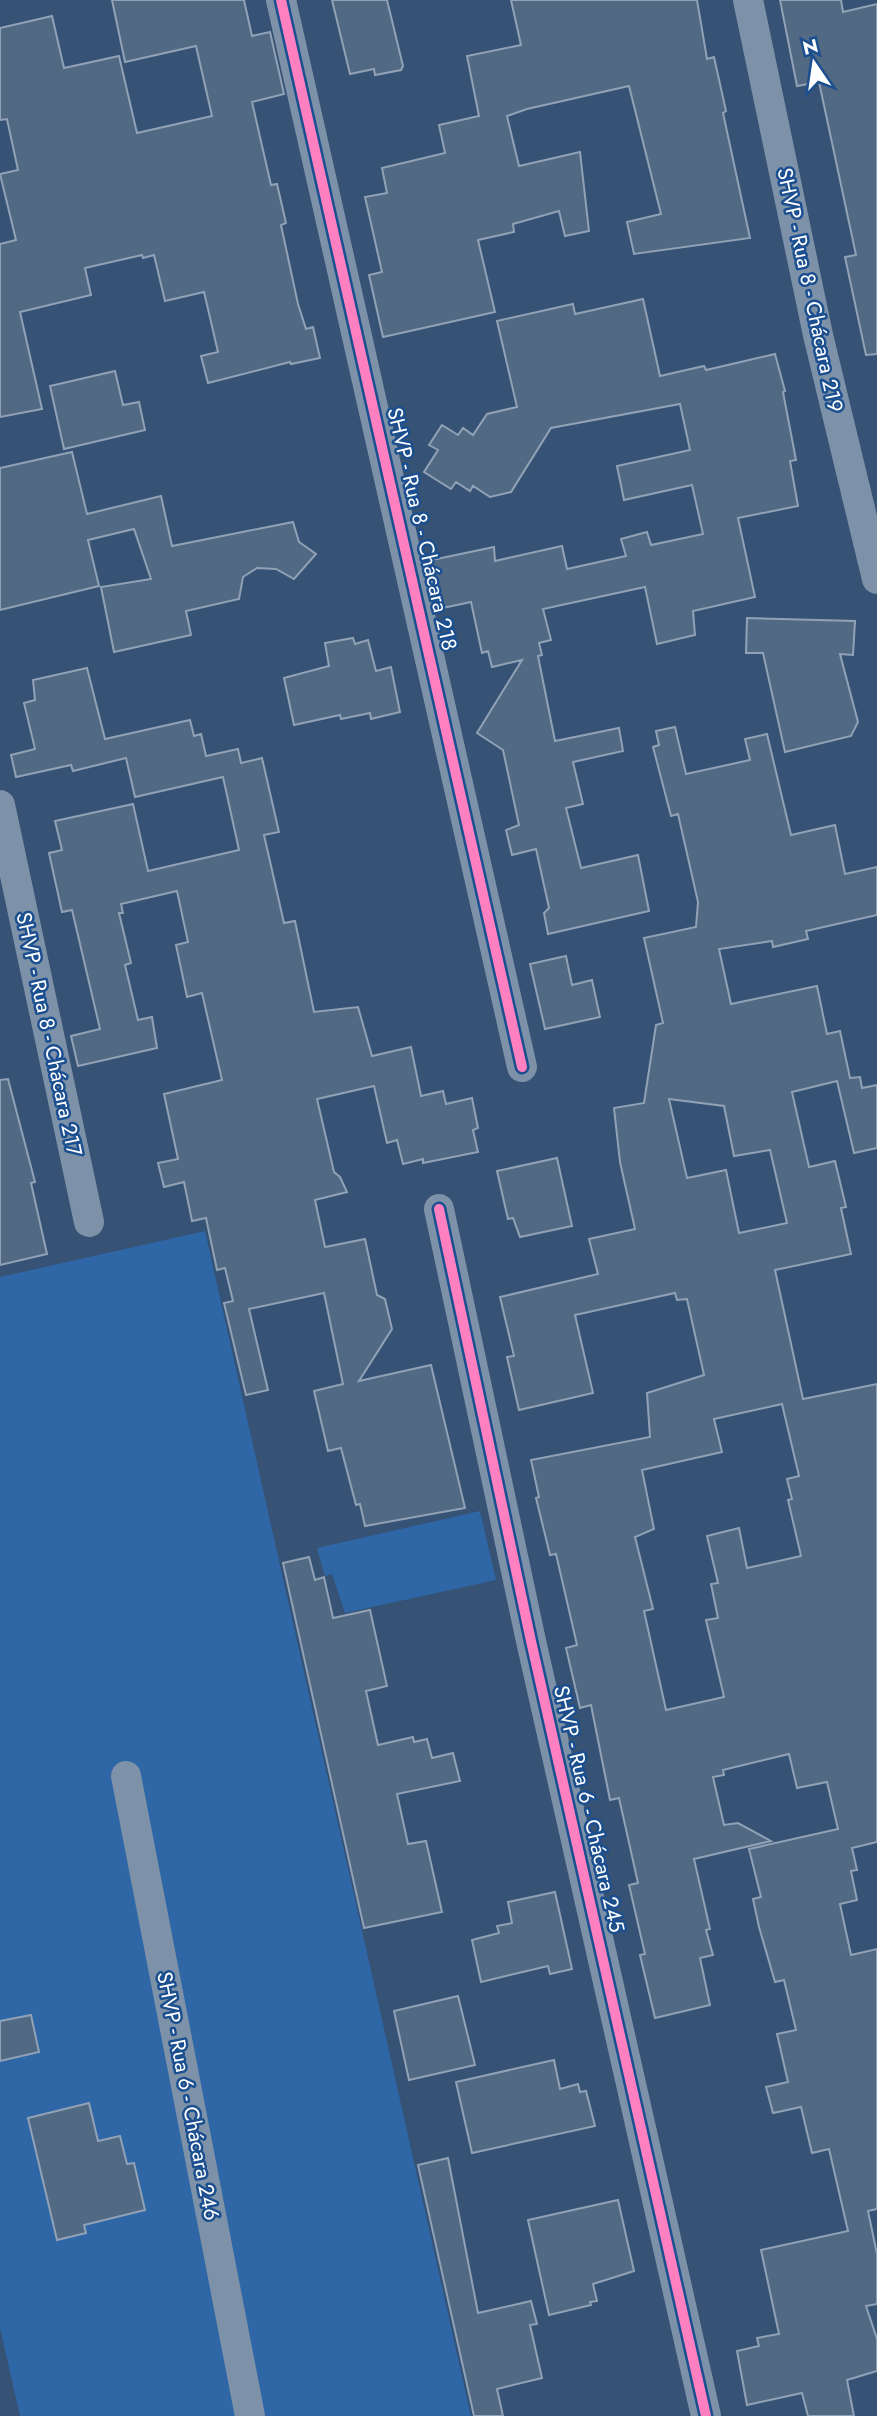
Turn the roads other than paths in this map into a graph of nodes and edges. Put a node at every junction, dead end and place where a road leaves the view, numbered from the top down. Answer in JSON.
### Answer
{"nodes":[{"id":1,"x":281,"y":0,"type":"edge"},
{"id":2,"x":748,"y":0,"type":"edge"},
{"id":3,"x":877,"y":579,"type":"edge"},
{"id":4,"x":0,"y":806,"type":"edge"},
{"id":5,"x":522,"y":1067,"type":"dead end"},
{"id":6,"x":439,"y":1209,"type":"dead end"},
{"id":7,"x":89,"y":1222,"type":"dead end"},
{"id":8,"x":126,"y":1776,"type":"dead end"},
{"id":9,"x":250,"y":2416,"type":"edge"},
{"id":10,"x":706,"y":2416,"type":"edge"}],
"edges":[{"from":1,"to":5,"type":"street","name":"SHVP - Rua 8 - Chácara 218"},
{"from":2,"to":3,"type":"street","name":"SHVP - Rua 8 - Chácara 219"},
{"from":4,"to":7,"type":"street","name":"SHVP - Rua 8 - Chácara 217"},
{"from":6,"to":10,"type":"street","name":"SHVP - Rua 6 - Chácara 245"},
{"from":8,"to":9,"type":"street","name":"SHVP - Rua 6 - Chácara 246"}]}
